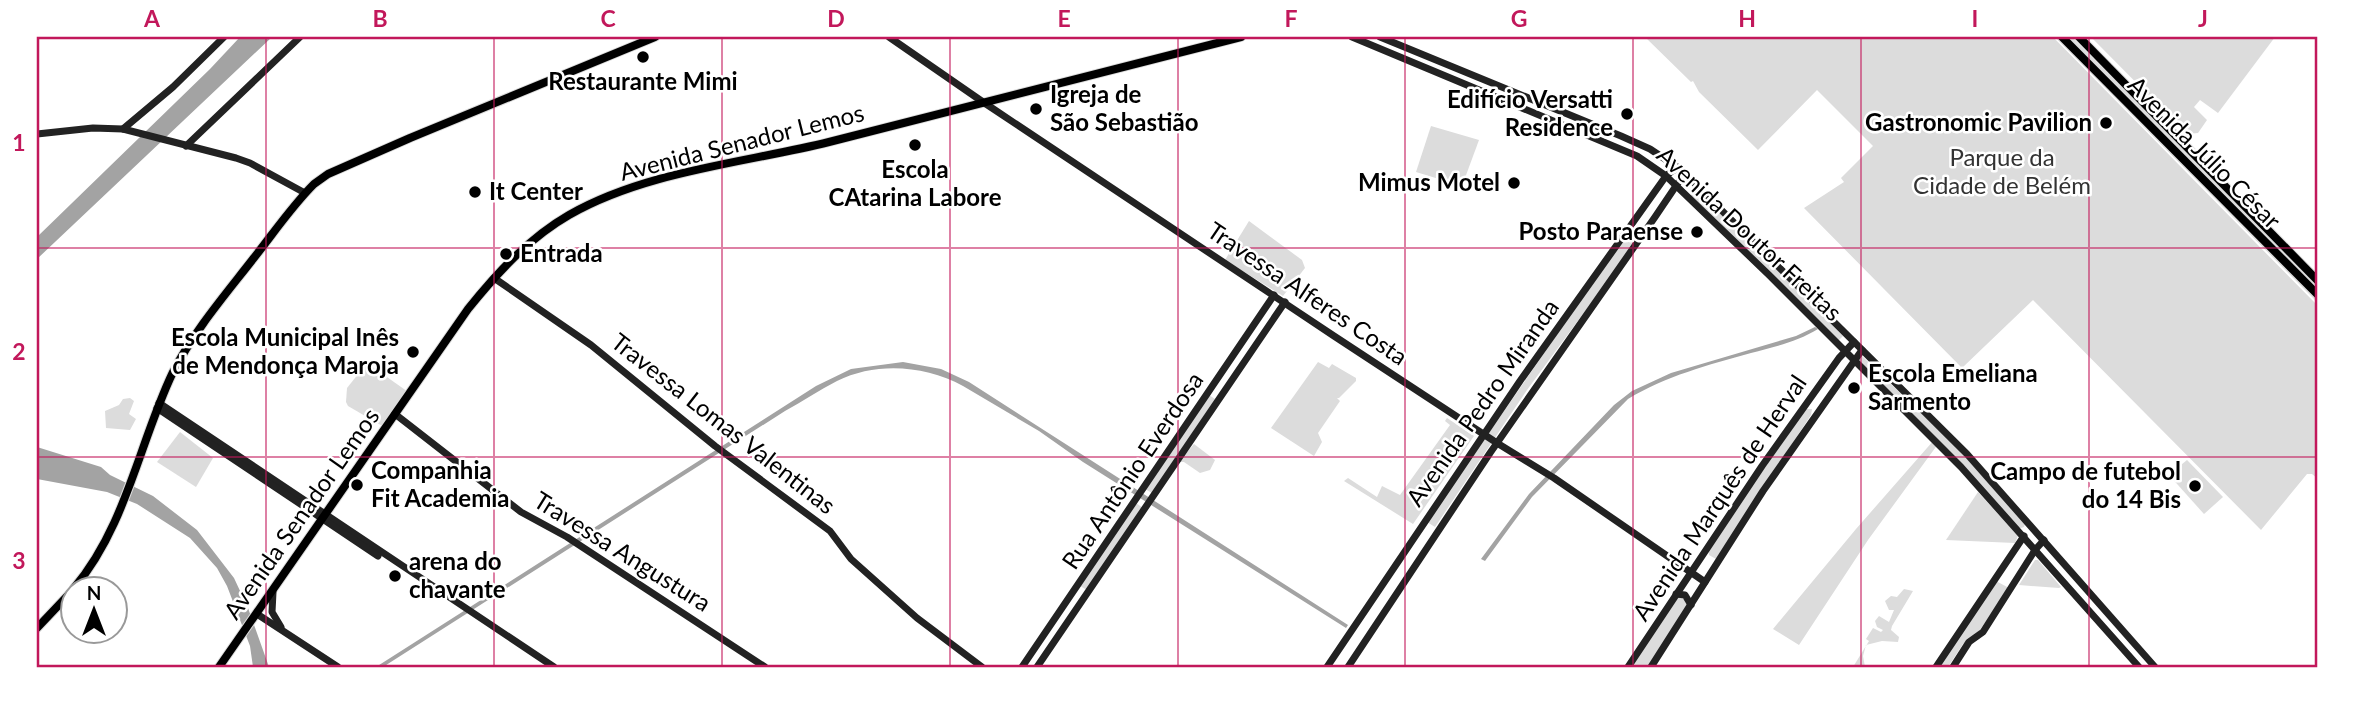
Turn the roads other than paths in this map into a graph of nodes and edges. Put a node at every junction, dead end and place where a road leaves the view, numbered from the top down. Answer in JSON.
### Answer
{"nodes":[{"id":1,"x":224,"y":37,"type":"edge"},
{"id":2,"x":300,"y":37,"type":"edge"},
{"id":3,"x":655,"y":37,"type":"edge"},
{"id":4,"x":889,"y":37,"type":"edge"},
{"id":5,"x":1241,"y":37,"type":"edge"},
{"id":6,"x":1352,"y":37,"type":"edge"},
{"id":7,"x":1380,"y":37,"type":"edge"},
{"id":8,"x":2062,"y":37,"type":"edge"},
{"id":9,"x":2079,"y":37,"type":"edge"},
{"id":10,"x":1420,"y":53,"type":"junction"},
{"id":11,"x":1439,"y":61,"type":"junction"},
{"id":12,"x":1416,"y":64,"type":"junction"},
{"id":13,"x":1433,"y":71,"type":"junction"},
{"id":14,"x":983,"y":102,"type":"junction"},
{"id":15,"x":125,"y":130,"type":"junction"},
{"id":16,"x":37,"y":134,"type":"edge"},
{"id":17,"x":182,"y":145,"type":"junction"},
{"id":18,"x":1681,"y":169,"type":"junction"},
{"id":19,"x":1666,"y":176,"type":"junction"},
{"id":20,"x":1696,"y":185,"type":"junction"},
{"id":21,"x":1676,"y":186,"type":"junction"},
{"id":22,"x":305,"y":193,"type":"junction"},
{"id":23,"x":1687,"y":197,"type":"junction"},
{"id":24,"x":1644,"y":208,"type":"junction"},
{"id":25,"x":1656,"y":217,"type":"junction"},
{"id":26,"x":1627,"y":230,"type":"junction"},
{"id":27,"x":1640,"y":239,"type":"junction"},
{"id":28,"x":494,"y":278,"type":"junction"},
{"id":29,"x":2318,"y":281,"type":"edge"},
{"id":30,"x":1274,"y":295,"type":"junction"},
{"id":31,"x":2318,"y":295,"type":"edge"},
{"id":32,"x":1285,"y":302,"type":"junction"},
{"id":33,"x":1854,"y":342,"type":"junction"},
{"id":34,"x":1862,"y":350,"type":"junction"},
{"id":35,"x":1845,"y":351,"type":"junction"},
{"id":36,"x":1854,"y":359,"type":"junction"},
{"id":37,"x":1813,"y":394,"type":"junction"},
{"id":38,"x":1825,"y":401,"type":"junction"},
{"id":39,"x":158,"y":406,"type":"junction"},
{"id":40,"x":1804,"y":407,"type":"junction"},
{"id":41,"x":395,"y":414,"type":"junction"},
{"id":42,"x":1815,"y":414,"type":"junction"},
{"id":43,"x":1485,"y":435,"type":"junction"},
{"id":44,"x":1497,"y":443,"type":"junction"},
{"id":45,"x":324,"y":518,"type":"junction"},
{"id":46,"x":2027,"y":523,"type":"junction"},
{"id":47,"x":2021,"y":533,"type":"junction"},
{"id":48,"x":2046,"y":543,"type":"junction"},
{"id":49,"x":1706,"y":549,"type":"junction"},
{"id":50,"x":2037,"y":552,"type":"junction"},
{"id":51,"x":1718,"y":561,"type":"junction"},
{"id":52,"x":1690,"y":573,"type":"junction"},
{"id":53,"x":87,"y":574,"type":"edge"},
{"id":54,"x":1705,"y":582,"type":"junction"},
{"id":55,"x":273,"y":592,"type":"junction"},
{"id":56,"x":1676,"y":594,"type":"junction"},
{"id":57,"x":60,"y":604,"type":"edge"},
{"id":58,"x":1691,"y":606,"type":"junction"},
{"id":59,"x":256,"y":616,"type":"junction"},
{"id":60,"x":37,"y":628,"type":"edge"},
{"id":61,"x":283,"y":630,"type":"junction"},
{"id":62,"x":219,"y":667,"type":"edge"},
{"id":63,"x":338,"y":667,"type":"edge"},
{"id":64,"x":550,"y":667,"type":"edge"},
{"id":65,"x":765,"y":667,"type":"edge"},
{"id":66,"x":982,"y":667,"type":"edge"},
{"id":67,"x":1022,"y":667,"type":"edge"},
{"id":68,"x":1037,"y":667,"type":"edge"},
{"id":69,"x":1327,"y":667,"type":"edge"},
{"id":70,"x":1348,"y":667,"type":"edge"},
{"id":71,"x":1628,"y":667,"type":"edge"},
{"id":72,"x":1651,"y":667,"type":"edge"},
{"id":73,"x":1936,"y":667,"type":"edge"},
{"id":74,"x":1953,"y":667,"type":"edge"},
{"id":75,"x":2138,"y":667,"type":"edge"},
{"id":76,"x":2155,"y":667,"type":"edge"}],
"edges":[{"from":1,"to":15,"type":"main road"},
{"from":2,"to":17,"type":"main road"},
{"from":3,"to":22,"type":"main road"},
{"from":4,"to":14,"type":"main road","name":"Travessa Alferes Costa"},
{"from":5,"to":14,"type":"main road","name":"Avenida Senador Lemos"},
{"from":6,"to":12,"type":"main road","name":"Avenida Doutor Freitas"},
{"from":7,"to":10,"type":"main road","name":"Avenida Doutor Freitas"},
{"from":8,"to":31,"type":"main road","name":"Avenida Júlio César"},
{"from":9,"to":29,"type":"main road","name":"Avenida Júlio César"},
{"from":10,"to":11,"type":"main road","name":"Avenida Doutor Freitas"},
{"from":10,"to":12,"type":"main road"},
{"from":11,"to":13,"type":"main road"},
{"from":11,"to":18,"type":"main road","name":"Avenida Doutor Freitas"},
{"from":12,"to":13,"type":"main road","name":"Avenida Doutor Freitas"},
{"from":13,"to":19,"type":"main road","name":"Avenida Doutor Freitas"},
{"from":14,"to":28,"type":"main road","name":"Avenida Senador Lemos"},
{"from":14,"to":30,"type":"main road","name":"Travessa Alferes Costa"},
{"from":15,"to":16,"type":"main road"},
{"from":15,"to":17,"type":"main road"},
{"from":17,"to":22,"type":"main road"},
{"from":18,"to":19,"type":"main road","name":"Avenida Pedro Miranda"},
{"from":18,"to":20,"type":"main road","name":"Avenida Doutor Freitas"},
{"from":18,"to":21,"type":"main road","name":"Avenida Pedro Miranda"},
{"from":19,"to":21,"type":"main road","name":"Avenida Doutor Freitas"},
{"from":19,"to":24,"type":"main road","name":"Avenida Pedro Miranda"},
{"from":20,"to":23,"type":"main road"},
{"from":20,"to":33,"type":"main road","name":"Avenida Doutor Freitas"},
{"from":21,"to":23,"type":"main road","name":"Avenida Doutor Freitas"},
{"from":21,"to":25,"type":"main road","name":"Avenida Pedro Miranda"},
{"from":22,"to":39,"type":"main road"},
{"from":23,"to":35,"type":"main road","name":"Avenida Doutor Freitas"},
{"from":24,"to":25,"type":"main road"},
{"from":24,"to":26,"type":"main road","name":"Avenida Pedro Miranda"},
{"from":25,"to":27,"type":"main road","name":"Avenida Pedro Miranda"},
{"from":26,"to":27,"type":"main road"},
{"from":26,"to":43,"type":"main road","name":"Avenida Pedro Miranda"},
{"from":27,"to":44,"type":"main road","name":"Avenida Pedro Miranda"},
{"from":28,"to":41,"type":"main road","name":"Avenida Senador Lemos"},
{"from":28,"to":66,"type":"main road","name":"Travessa Lomas Valentinas"},
{"from":30,"to":32,"type":"main road","name":"Travessa Alferes Costa"},
{"from":30,"to":67,"type":"main road","name":"Rua Antônio Everdosa"},
{"from":32,"to":43,"type":"main road","name":"Travessa Alferes Costa"},
{"from":32,"to":68,"type":"main road","name":"Rua Antônio Everdosa"},
{"from":33,"to":34,"type":"main road","name":"Avenida Doutor Freitas"},
{"from":33,"to":35,"type":"main road","name":"Avenida Doutor Freitas"},
{"from":34,"to":36,"type":"main road","name":"Avenida Marquês de Herval"},
{"from":34,"to":46,"type":"main road","name":"Avenida Doutor Freitas"},
{"from":35,"to":36,"type":"main road","name":"Avenida Doutor Freitas"},
{"from":35,"to":37,"type":"main road","name":"Avenida Marquês de Herval"},
{"from":36,"to":38,"type":"main road","name":"Avenida Marquês de Herval"},
{"from":36,"to":47,"type":"main road","name":"Avenida Doutor Freitas"},
{"from":37,"to":38,"type":"main road"},
{"from":37,"to":40,"type":"main road","name":"Avenida Marquês de Herval"},
{"from":38,"to":42,"type":"main road","name":"Avenida Marquês de Herval"},
{"from":39,"to":45,"type":"main road"},
{"from":39,"to":53,"type":"main road"},
{"from":40,"to":42,"type":"main road"},
{"from":40,"to":49,"type":"main road","name":"Avenida Marquês de Herval"},
{"from":41,"to":45,"type":"main road","name":"Avenida Senador Lemos"},
{"from":41,"to":65,"type":"main road","name":"Travessa Angustura"},
{"from":42,"to":51,"type":"main road","name":"Avenida Marquês de Herval"},
{"from":43,"to":44,"type":"main road","name":"Travessa Alferes Costa"},
{"from":43,"to":69,"type":"main road","name":"Avenida Pedro Miranda"},
{"from":44,"to":52,"type":"main road","name":"Travessa Alferes Costa"},
{"from":44,"to":70,"type":"main road","name":"Avenida Pedro Miranda"},
{"from":45,"to":55,"type":"main road","name":"Avenida Senador Lemos"},
{"from":45,"to":64,"type":"main road"},
{"from":46,"to":47,"type":"main road"},
{"from":46,"to":48,"type":"main road","name":"Avenida Doutor Freitas"},
{"from":47,"to":50,"type":"main road","name":"Avenida Doutor Freitas"},
{"from":47,"to":73,"type":"main road"},
{"from":48,"to":50,"type":"main road"},
{"from":48,"to":76,"type":"main road","name":"Avenida Doutor Freitas"},
{"from":49,"to":51,"type":"main road"},
{"from":49,"to":52,"type":"main road","name":"Avenida Marquês de Herval"},
{"from":50,"to":74,"type":"main road"},
{"from":50,"to":75,"type":"main road","name":"Avenida Doutor Freitas"},
{"from":51,"to":54,"type":"main road","name":"Avenida Marquês de Herval"},
{"from":52,"to":54,"type":"main road","name":"Travessa Alferes Costa"},
{"from":52,"to":56,"type":"main road","name":"Avenida Marquês de Herval"},
{"from":54,"to":58,"type":"main road","name":"Avenida Marquês de Herval"},
{"from":55,"to":59,"type":"main road","name":"Avenida Senador Lemos"},
{"from":55,"to":61,"type":"main road"},
{"from":56,"to":58,"type":"main road"},
{"from":56,"to":71,"type":"main road","name":"Avenida Marquês de Herval"},
{"from":57,"to":60,"type":"main road"},
{"from":58,"to":72,"type":"main road","name":"Avenida Marquês de Herval"},
{"from":59,"to":61,"type":"main road"},
{"from":59,"to":62,"type":"main road","name":"Avenida Senador Lemos"},
{"from":61,"to":63,"type":"main road"}]}
